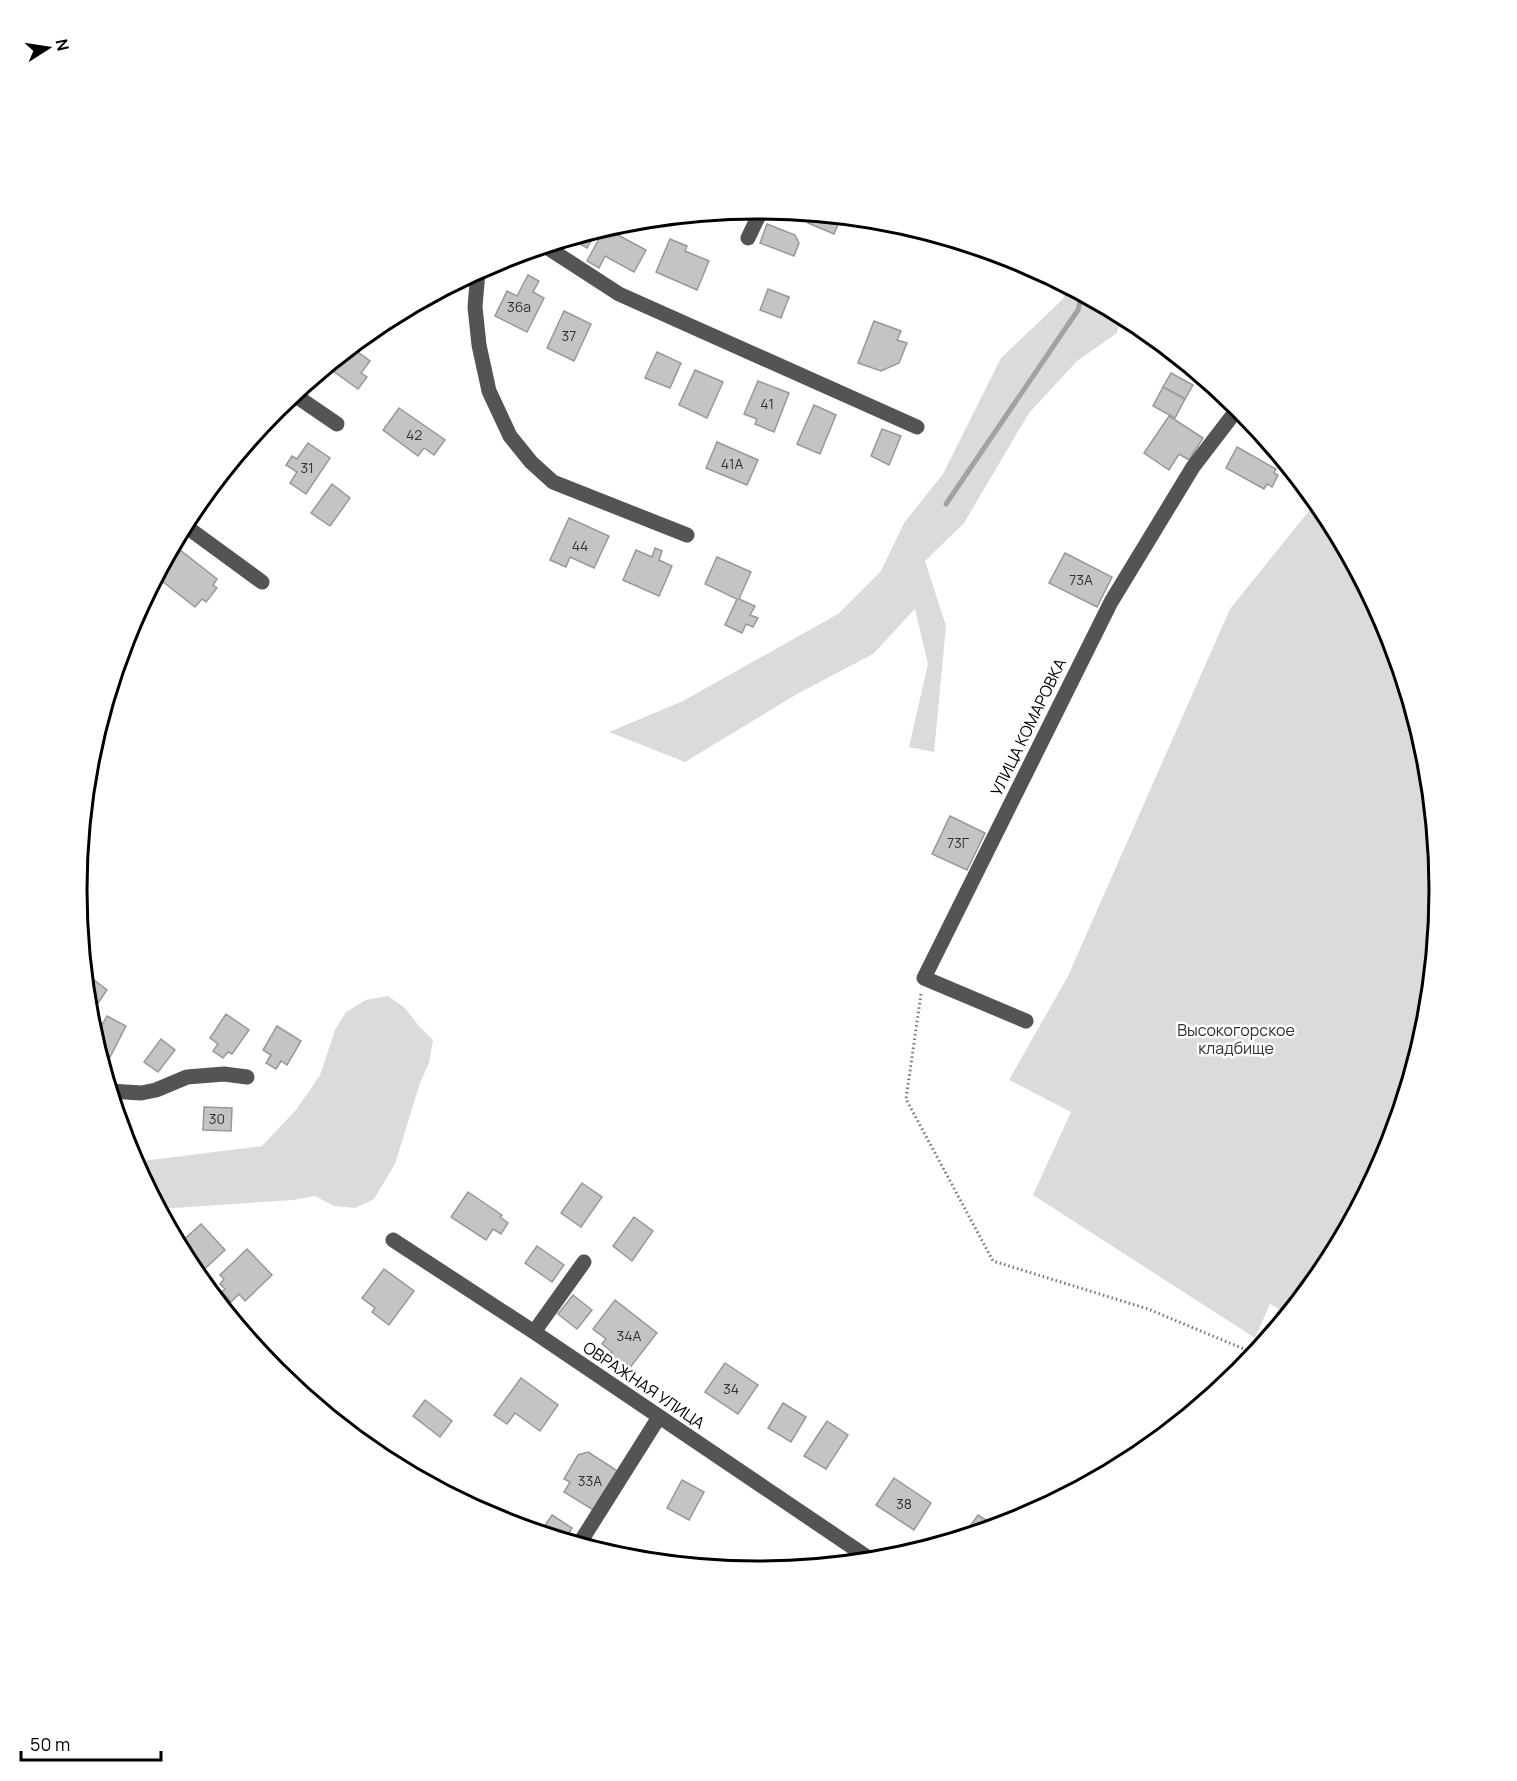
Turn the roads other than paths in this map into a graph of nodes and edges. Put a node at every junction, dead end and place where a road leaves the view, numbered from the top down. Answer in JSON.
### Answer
{"nodes":[{"id":1,"x":757,"y":219,"type":"edge"},
{"id":2,"x":748,"y":238,"type":"dead end"},
{"id":3,"x":554,"y":252,"type":"edge"},
{"id":4,"x":477,"y":281,"type":"edge"},
{"id":5,"x":301,"y":400,"type":"edge"},
{"id":6,"x":1232,"y":416,"type":"edge"},
{"id":7,"x":337,"y":424,"type":"dead end"},
{"id":8,"x":917,"y":427,"type":"dead end"},
{"id":9,"x":192,"y":531,"type":"edge"},
{"id":10,"x":687,"y":535,"type":"dead end"},
{"id":11,"x":262,"y":582,"type":"dead end"},
{"id":12,"x":1026,"y":1021,"type":"dead end"},
{"id":13,"x":247,"y":1077,"type":"dead end"},
{"id":14,"x":119,"y":1092,"type":"edge"},
{"id":15,"x":393,"y":1240,"type":"dead end"},
{"id":16,"x":584,"y":1262,"type":"dead end"},
{"id":17,"x":534,"y":1332,"type":"junction"},
{"id":18,"x":659,"y":1417,"type":"junction"},
{"id":19,"x":583,"y":1538,"type":"edge"},
{"id":20,"x":862,"y":1553,"type":"edge"}],
"edges":[{"from":1,"to":2,"type":"street"},
{"from":3,"to":8,"type":"street"},
{"from":4,"to":10,"type":"street"},
{"from":5,"to":7,"type":"street"},
{"from":6,"to":12,"type":"street","name":"УЛИЦА КОМАРОВКА"},
{"from":9,"to":11,"type":"street"},
{"from":13,"to":14,"type":"street"},
{"from":15,"to":17,"type":"street","name":"ОВРАЖНАЯ УЛИЦА"},
{"from":16,"to":17,"type":"street"},
{"from":17,"to":18,"type":"street","name":"ОВРАЖНАЯ УЛИЦА"},
{"from":18,"to":19,"type":"street"},
{"from":18,"to":20,"type":"street","name":"ОВРАЖНАЯ УЛИЦА"}]}
